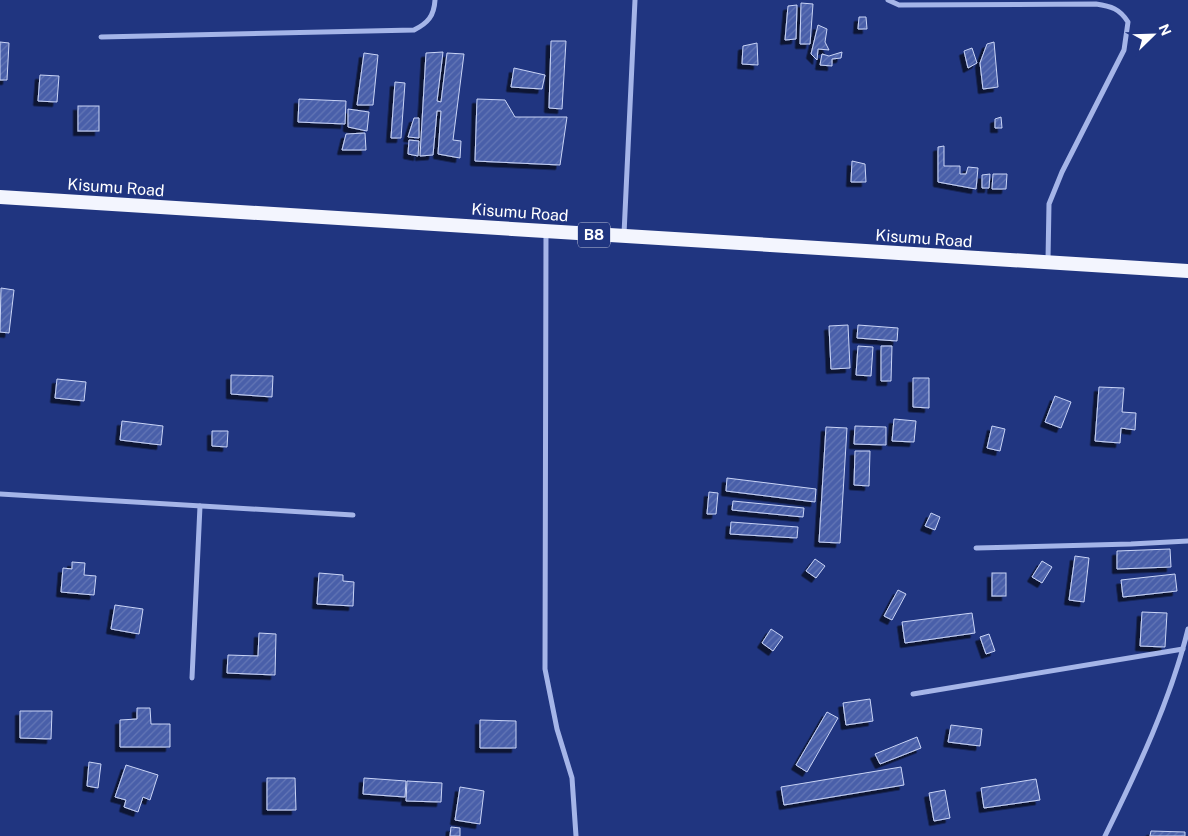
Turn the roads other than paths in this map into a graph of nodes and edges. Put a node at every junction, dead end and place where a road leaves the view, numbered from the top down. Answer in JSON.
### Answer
{"nodes":[{"id":1,"x":434,"y":0,"type":"edge"},
{"id":2,"x":635,"y":0,"type":"edge"},
{"id":3,"x":888,"y":0,"type":"edge"},
{"id":4,"x":101,"y":36,"type":"dead end"},
{"id":5,"x":0,"y":197,"type":"edge"},
{"id":6,"x":546,"y":231,"type":"junction"},
{"id":7,"x":624,"y":237,"type":"junction"},
{"id":8,"x":1048,"y":264,"type":"junction"},
{"id":9,"x":1188,"y":271,"type":"edge"},
{"id":10,"x":0,"y":494,"type":"edge"},
{"id":11,"x":200,"y":506,"type":"junction"},
{"id":12,"x":353,"y":515,"type":"dead end"},
{"id":13,"x":1188,"y":541,"type":"edge"},
{"id":14,"x":976,"y":548,"type":"dead end"},
{"id":15,"x":1188,"y":629,"type":"edge"},
{"id":16,"x":1183,"y":650,"type":"junction"},
{"id":17,"x":192,"y":678,"type":"dead end"},
{"id":18,"x":913,"y":694,"type":"dead end"},
{"id":19,"x":576,"y":836,"type":"edge"},
{"id":20,"x":1105,"y":836,"type":"edge"}],
"edges":[{"from":1,"to":4,"type":"street"},
{"from":2,"to":7,"type":"street"},
{"from":3,"to":8,"type":"street"},
{"from":5,"to":6,"type":"highway","name":"Kisumu Road","number":"B8"},
{"from":6,"to":7,"type":"highway","name":"Kisumu Road","number":"B8"},
{"from":6,"to":19,"type":"street"},
{"from":7,"to":8,"type":"highway","name":"Kisumu Road","number":"B8"},
{"from":8,"to":9,"type":"highway","name":"Kisumu Road","number":"B8"},
{"from":10,"to":11,"type":"street"},
{"from":11,"to":12,"type":"street"},
{"from":11,"to":17,"type":"street"},
{"from":13,"to":14,"type":"street"},
{"from":15,"to":16,"type":"street"},
{"from":16,"to":18,"type":"street"},
{"from":16,"to":20,"type":"street"}]}
